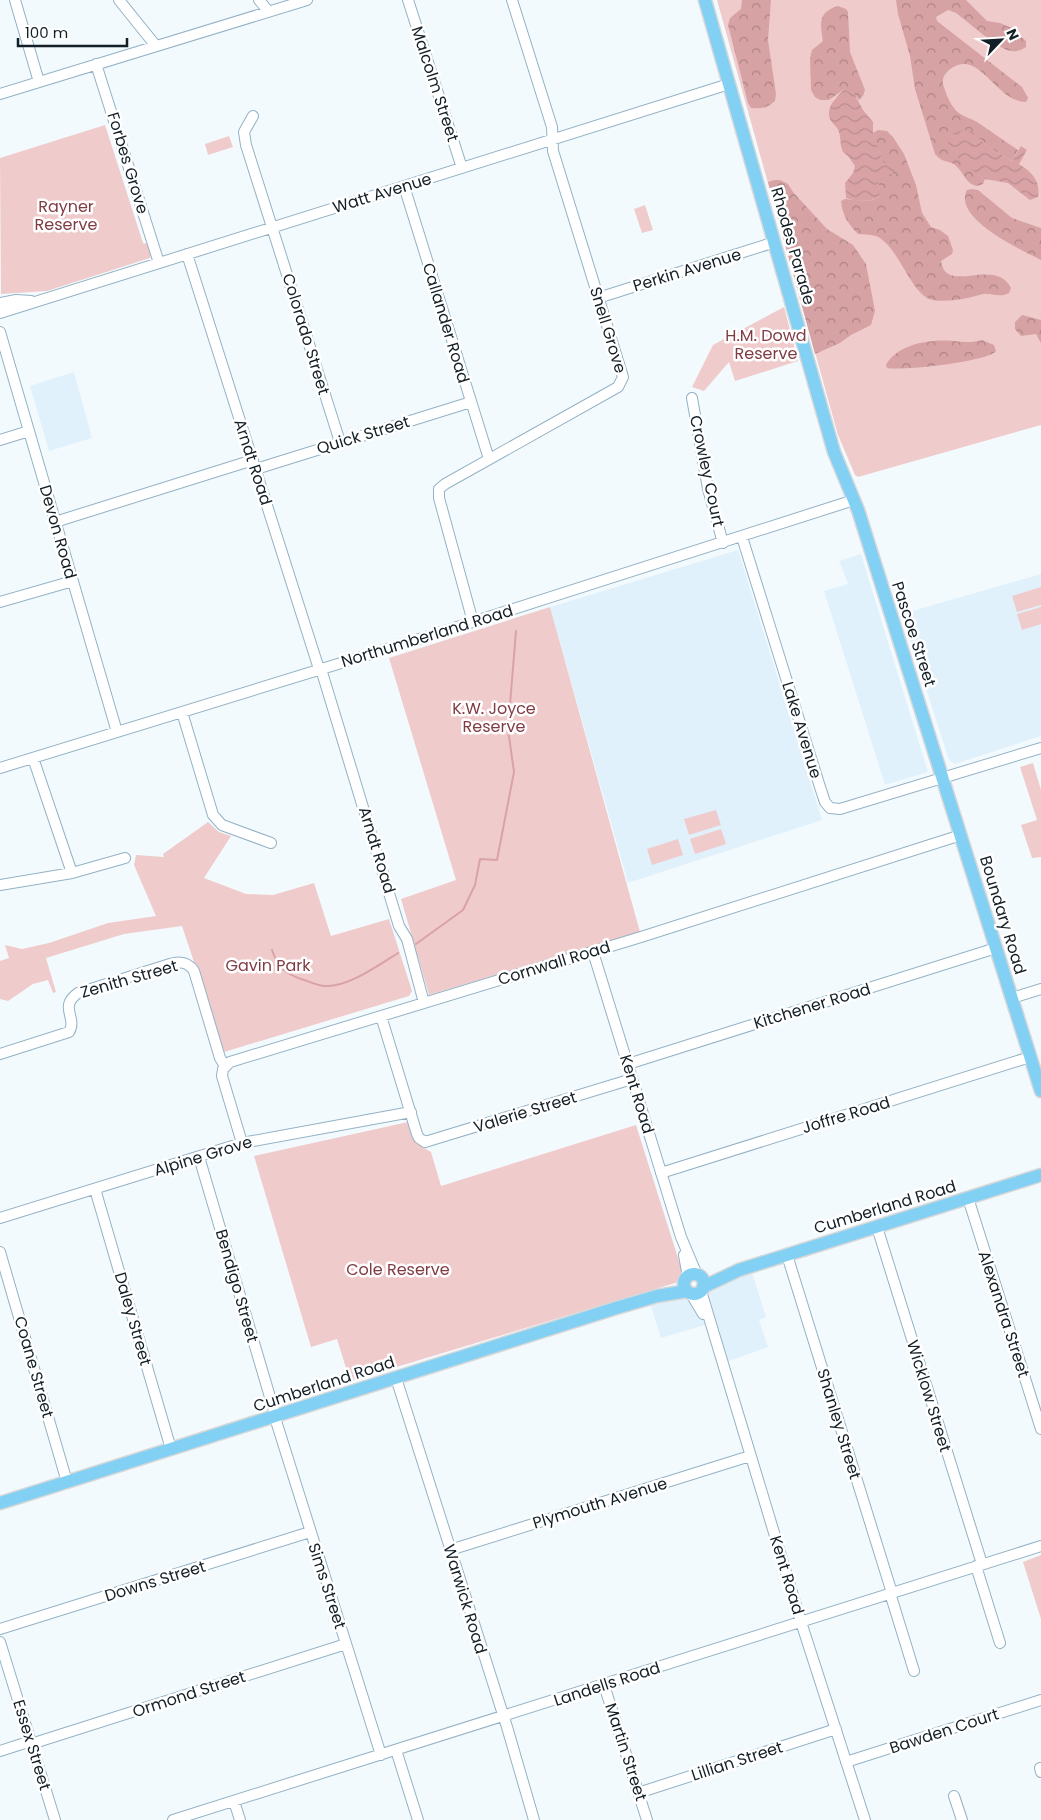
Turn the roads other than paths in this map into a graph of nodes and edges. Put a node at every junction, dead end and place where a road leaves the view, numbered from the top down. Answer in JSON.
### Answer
{"nodes":[{"id":1,"x":15,"y":0,"type":"edge"},
{"id":2,"x":119,"y":0,"type":"edge"},
{"id":3,"x":259,"y":0,"type":"edge"},
{"id":4,"x":307,"y":0,"type":"edge"},
{"id":5,"x":408,"y":0,"type":"edge"},
{"id":6,"x":512,"y":0,"type":"edge"},
{"id":7,"x":704,"y":0,"type":"edge"},
{"id":8,"x":269,"y":12,"type":"junction"},
{"id":9,"x":156,"y":46,"type":"junction"},
{"id":10,"x":96,"y":64,"type":"junction"},
{"id":11,"x":39,"y":82,"type":"junction"},
{"id":12,"x":729,"y":84,"type":"junction"},
{"id":13,"x":0,"y":94,"type":"edge"},
{"id":14,"x":253,"y":116,"type":"dead end"},
{"id":15,"x":552,"y":139,"type":"junction"},
{"id":16,"x":462,"y":168,"type":"junction"},
{"id":17,"x":404,"y":186,"type":"junction"},
{"id":18,"x":272,"y":227,"type":"junction"},
{"id":19,"x":775,"y":242,"type":"junction"},
{"id":20,"x":187,"y":254,"type":"junction"},
{"id":21,"x":159,"y":263,"type":"junction"},
{"id":22,"x":598,"y":298,"type":"junction"},
{"id":23,"x":35,"y":301,"type":"junction"},
{"id":24,"x":0,"y":303,"type":"edge"},
{"id":25,"x":0,"y":313,"type":"edge"},
{"id":26,"x":0,"y":332,"type":"edge"},
{"id":27,"x":692,"y":398,"type":"dead end"},
{"id":28,"x":471,"y":402,"type":"junction"},
{"id":29,"x":29,"y":431,"type":"junction"},
{"id":30,"x":0,"y":440,"type":"edge"},
{"id":31,"x":340,"y":442,"type":"junction"},
{"id":32,"x":489,"y":459,"type":"junction"},
{"id":33,"x":255,"y":464,"type":"junction"},
{"id":34,"x":854,"y":500,"type":"junction"},
{"id":35,"x":55,"y":522,"type":"junction"},
{"id":36,"x":742,"y":537,"type":"junction"},
{"id":37,"x":723,"y":543,"type":"junction"},
{"id":38,"x":73,"y":581,"type":"junction"},
{"id":39,"x":0,"y":602,"type":"edge"},
{"id":40,"x":473,"y":622,"type":"junction"},
{"id":41,"x":320,"y":669,"type":"junction"},
{"id":42,"x":182,"y":712,"type":"junction"},
{"id":43,"x":117,"y":732,"type":"junction"},
{"id":44,"x":1041,"y":748,"type":"edge"},
{"id":45,"x":33,"y":758,"type":"junction"},
{"id":46,"x":0,"y":768,"type":"edge"},
{"id":47,"x":943,"y":777,"type":"junction"},
{"id":48,"x":961,"y":836,"type":"junction"},
{"id":49,"x":271,"y":843,"type":"dead end"},
{"id":50,"x":125,"y":858,"type":"dead end"},
{"id":51,"x":72,"y":873,"type":"junction"},
{"id":52,"x":0,"y":886,"type":"edge"},
{"id":53,"x":996,"y":948,"type":"junction"},
{"id":54,"x":593,"y":952,"type":"junction"},
{"id":55,"x":1041,"y":989,"type":"edge"},
{"id":56,"x":1012,"y":998,"type":"junction"},
{"id":57,"x":424,"y":1003,"type":"junction"},
{"id":58,"x":381,"y":1016,"type":"junction"},
{"id":59,"x":0,"y":1054,"type":"edge"},
{"id":60,"x":1030,"y":1057,"type":"junction"},
{"id":61,"x":628,"y":1064,"type":"junction"},
{"id":62,"x":224,"y":1066,"type":"junction"},
{"id":63,"x":632,"y":1079,"type":"junction"},
{"id":64,"x":1041,"y":1091,"type":"edge"},
{"id":65,"x":411,"y":1112,"type":"junction"},
{"id":66,"x":242,"y":1143,"type":"junction"},
{"id":67,"x":199,"y":1157,"type":"junction"},
{"id":68,"x":662,"y":1172,"type":"junction"},
{"id":69,"x":1041,"y":1175,"type":"edge"},
{"id":70,"x":95,"y":1189,"type":"junction"},
{"id":71,"x":968,"y":1198,"type":"junction"},
{"id":72,"x":0,"y":1218,"type":"edge"},
{"id":73,"x":877,"y":1227,"type":"junction"},
{"id":74,"x":0,"y":1252,"type":"edge"},
{"id":75,"x":787,"y":1255,"type":"junction"},
{"id":76,"x":694,"y":1284,"type":"junction"},
{"id":77,"x":396,"y":1378,"type":"junction"},
{"id":78,"x":275,"y":1416,"type":"junction"},
{"id":79,"x":1041,"y":1429,"type":"edge"},
{"id":80,"x":171,"y":1449,"type":"junction"},
{"id":81,"x":750,"y":1456,"type":"junction"},
{"id":82,"x":67,"y":1482,"type":"junction"},
{"id":83,"x":0,"y":1503,"type":"edge"},
{"id":84,"x":310,"y":1532,"type":"junction"},
{"id":85,"x":1041,"y":1546,"type":"edge"},
{"id":86,"x":450,"y":1550,"type":"junction"},
{"id":87,"x":979,"y":1565,"type":"junction"},
{"id":88,"x":891,"y":1593,"type":"junction"},
{"id":89,"x":802,"y":1622,"type":"junction"},
{"id":90,"x":0,"y":1629,"type":"edge"},
{"id":91,"x":0,"y":1642,"type":"edge"},
{"id":92,"x":346,"y":1644,"type":"junction"},
{"id":93,"x":1000,"y":1644,"type":"dead end"},
{"id":94,"x":914,"y":1671,"type":"dead end"},
{"id":95,"x":604,"y":1685,"type":"junction"},
{"id":96,"x":1041,"y":1700,"type":"edge"},
{"id":97,"x":503,"y":1717,"type":"junction"},
{"id":98,"x":836,"y":1729,"type":"junction"},
{"id":99,"x":31,"y":1742,"type":"junction"},
{"id":100,"x":396,"y":1750,"type":"junction"},
{"id":101,"x":0,"y":1751,"type":"edge"},
{"id":102,"x":381,"y":1755,"type":"junction"},
{"id":103,"x":846,"y":1762,"type":"junction"},
{"id":104,"x":638,"y":1793,"type":"junction"},
{"id":105,"x":954,"y":1796,"type":"dead end"},
{"id":106,"x":234,"y":1801,"type":"junction"},
{"id":107,"x":55,"y":1820,"type":"edge"},
{"id":108,"x":173,"y":1820,"type":"edge"},
{"id":109,"x":240,"y":1820,"type":"edge"},
{"id":110,"x":418,"y":1820,"type":"edge"},
{"id":111,"x":534,"y":1820,"type":"edge"},
{"id":112,"x":647,"y":1820,"type":"edge"},
{"id":113,"x":865,"y":1820,"type":"edge"},
{"id":114,"x":962,"y":1820,"type":"edge"}],
"edges":[{"from":1,"to":11,"type":"street"},
{"from":2,"to":9,"type":"street"},
{"from":3,"to":8,"type":"street"},
{"from":4,"to":8,"type":"street"},
{"from":5,"to":16,"type":"street","name":"Malcolm Street"},
{"from":6,"to":15,"type":"street","name":"Snell Grove"},
{"from":7,"to":12,"type":"main road","name":"Rhodes Parade"},
{"from":8,"to":9,"type":"street"},
{"from":9,"to":10,"type":"street"},
{"from":10,"to":11,"type":"street"},
{"from":10,"to":21,"type":"street","name":"Forbes Grove"},
{"from":11,"to":13,"type":"street"},
{"from":12,"to":15,"type":"street","name":"Watt Avenue"},
{"from":12,"to":19,"type":"main road","name":"Rhodes Parade"},
{"from":14,"to":18,"type":"street","name":"Colorado Street"},
{"from":15,"to":16,"type":"street","name":"Watt Avenue"},
{"from":15,"to":22,"type":"street","name":"Snell Grove"},
{"from":16,"to":17,"type":"street","name":"Watt Avenue"},
{"from":17,"to":18,"type":"street","name":"Watt Avenue"},
{"from":17,"to":28,"type":"street","name":"Callander Road"},
{"from":18,"to":20,"type":"street","name":"Watt Avenue"},
{"from":18,"to":31,"type":"street","name":"Colorado Street"},
{"from":19,"to":22,"type":"street","name":"Perkin Avenue"},
{"from":19,"to":34,"type":"main road","name":"Rhodes Parade"},
{"from":20,"to":21,"type":"street","name":"Watt Avenue"},
{"from":20,"to":33,"type":"street","name":"Arndt Road"},
{"from":21,"to":23,"type":"street","name":"Watt Avenue"},
{"from":22,"to":32,"type":"street","name":"Snell Grove"},
{"from":23,"to":24,"type":"street","name":"Watt Avenue"},
{"from":23,"to":25,"type":"street","name":"Watt Avenue"},
{"from":26,"to":29,"type":"street","name":"Devon Road"},
{"from":27,"to":37,"type":"street","name":"Crowley Court"},
{"from":28,"to":31,"type":"street","name":"Quick Street"},
{"from":28,"to":32,"type":"street","name":"Callander Road"},
{"from":29,"to":30,"type":"street"},
{"from":29,"to":35,"type":"street","name":"Devon Road"},
{"from":31,"to":33,"type":"street","name":"Quick Street"},
{"from":32,"to":40,"type":"street","name":"Snell Grove"},
{"from":33,"to":35,"type":"street","name":"Quick Street"},
{"from":33,"to":41,"type":"street","name":"Arndt Road"},
{"from":34,"to":36,"type":"street","name":"Northumberland Road"},
{"from":34,"to":47,"type":"main road","name":"Pascoe Street"},
{"from":35,"to":38,"type":"street","name":"Devon Road"},
{"from":36,"to":37,"type":"street","name":"Northumberland Road"},
{"from":36,"to":47,"type":"street","name":"Lake Avenue"},
{"from":37,"to":40,"type":"street","name":"Northumberland Road"},
{"from":38,"to":39,"type":"street"},
{"from":38,"to":43,"type":"street","name":"Devon Road"},
{"from":40,"to":41,"type":"street","name":"Northumberland Road"},
{"from":41,"to":42,"type":"street","name":"Northumberland Road"},
{"from":41,"to":57,"type":"street","name":"Arndt Road"},
{"from":42,"to":43,"type":"street","name":"Northumberland Road"},
{"from":42,"to":49,"type":"street"},
{"from":43,"to":45,"type":"street","name":"Northumberland Road"},
{"from":44,"to":47,"type":"street"},
{"from":45,"to":46,"type":"street","name":"Northumberland Road"},
{"from":45,"to":51,"type":"street"},
{"from":47,"to":48,"type":"main road","name":"Boundary Road"},
{"from":48,"to":53,"type":"main road","name":"Boundary Road"},
{"from":48,"to":54,"type":"street","name":"Cornwall Road"},
{"from":50,"to":51,"type":"street"},
{"from":51,"to":52,"type":"street"},
{"from":53,"to":56,"type":"main road","name":"Boundary Road"},
{"from":53,"to":61,"type":"street","name":"Kitchener Road"},
{"from":54,"to":57,"type":"street","name":"Cornwall Road"},
{"from":54,"to":61,"type":"street","name":"Kent Road"},
{"from":55,"to":56,"type":"street"},
{"from":56,"to":60,"type":"main road","name":"Boundary Road"},
{"from":57,"to":58,"type":"street","name":"Cornwall Road"},
{"from":58,"to":62,"type":"street","name":"Cornwall Road"},
{"from":58,"to":65,"type":"street"},
{"from":59,"to":62,"type":"street","name":"Zenith Street"},
{"from":60,"to":64,"type":"main road","name":"Boundary Road"},
{"from":60,"to":68,"type":"street","name":"Joffre Road"},
{"from":61,"to":63,"type":"street","name":"Kent Road"},
{"from":62,"to":66,"type":"street"},
{"from":63,"to":65,"type":"street","name":"Valerie Street"},
{"from":63,"to":68,"type":"street","name":"Kent Road"},
{"from":65,"to":66,"type":"street","name":"Alpine Grove"},
{"from":66,"to":67,"type":"street","name":"Alpine Grove"},
{"from":67,"to":70,"type":"street","name":"Alpine Grove"},
{"from":67,"to":78,"type":"street","name":"Bendigo Street"},
{"from":68,"to":76,"type":"street","name":"Kent Road"},
{"from":69,"to":71,"type":"main road","name":"Cumberland Road"},
{"from":70,"to":72,"type":"street","name":"Alpine Grove"},
{"from":70,"to":80,"type":"street","name":"Daley Street"},
{"from":71,"to":73,"type":"main road","name":"Cumberland Road"},
{"from":71,"to":79,"type":"street","name":"Alexandra Street"},
{"from":73,"to":75,"type":"main road","name":"Cumberland Road"},
{"from":73,"to":87,"type":"street","name":"Wicklow Street"},
{"from":74,"to":82,"type":"street","name":"Coane Street"},
{"from":75,"to":76,"type":"main road","name":"Cumberland Road"},
{"from":75,"to":88,"type":"street","name":"Shanley Street"},
{"from":76,"to":77,"type":"main road","name":"Cumberland Road"},
{"from":76,"to":81,"type":"street","name":"Kent Road"},
{"from":77,"to":78,"type":"main road","name":"Cumberland Road"},
{"from":77,"to":86,"type":"street","name":"Warwick Road"},
{"from":78,"to":80,"type":"main road","name":"Cumberland Road"},
{"from":78,"to":84,"type":"street","name":"Sims Street"},
{"from":80,"to":82,"type":"main road","name":"Cumberland Road"},
{"from":81,"to":86,"type":"street","name":"Plymouth Avenue"},
{"from":81,"to":89,"type":"street","name":"Kent Road"},
{"from":82,"to":83,"type":"main road","name":"Cumberland Road"},
{"from":84,"to":90,"type":"street","name":"Downs Street"},
{"from":84,"to":92,"type":"street","name":"Sims Street"},
{"from":85,"to":87,"type":"street","name":"Landells Road"},
{"from":86,"to":97,"type":"street","name":"Warwick Road"},
{"from":87,"to":88,"type":"street","name":"Landells Road"},
{"from":87,"to":93,"type":"street","name":"Wicklow Street"},
{"from":88,"to":89,"type":"street","name":"Landells Road"},
{"from":88,"to":94,"type":"street","name":"Shanley Street"},
{"from":89,"to":95,"type":"street","name":"Landells Road"},
{"from":89,"to":98,"type":"street","name":"Kent Road"},
{"from":91,"to":99,"type":"street","name":"Essex Street"},
{"from":92,"to":99,"type":"street","name":"Ormond Street"},
{"from":92,"to":102,"type":"street","name":"Sims Street"},
{"from":95,"to":97,"type":"street","name":"Landells Road"},
{"from":95,"to":104,"type":"street","name":"Martin Street"},
{"from":96,"to":103,"type":"street","name":"Bawden Court"},
{"from":97,"to":100,"type":"street","name":"Landells Road"},
{"from":97,"to":111,"type":"street","name":"Warwick Road"},
{"from":98,"to":103,"type":"street","name":"Kent Road"},
{"from":98,"to":104,"type":"street","name":"Lillian Street"},
{"from":99,"to":101,"type":"street","name":"Ormond Street"},
{"from":99,"to":107,"type":"street","name":"Essex Street"},
{"from":100,"to":102,"type":"street","name":"Landells Road"},
{"from":100,"to":110,"type":"street"},
{"from":102,"to":106,"type":"street","name":"Landells Road"},
{"from":103,"to":113,"type":"street","name":"Kent Road"},
{"from":104,"to":112,"type":"street","name":"Martin Street"},
{"from":105,"to":114,"type":"street"},
{"from":106,"to":108,"type":"street","name":"Landells Road"},
{"from":106,"to":109,"type":"street"}]}
